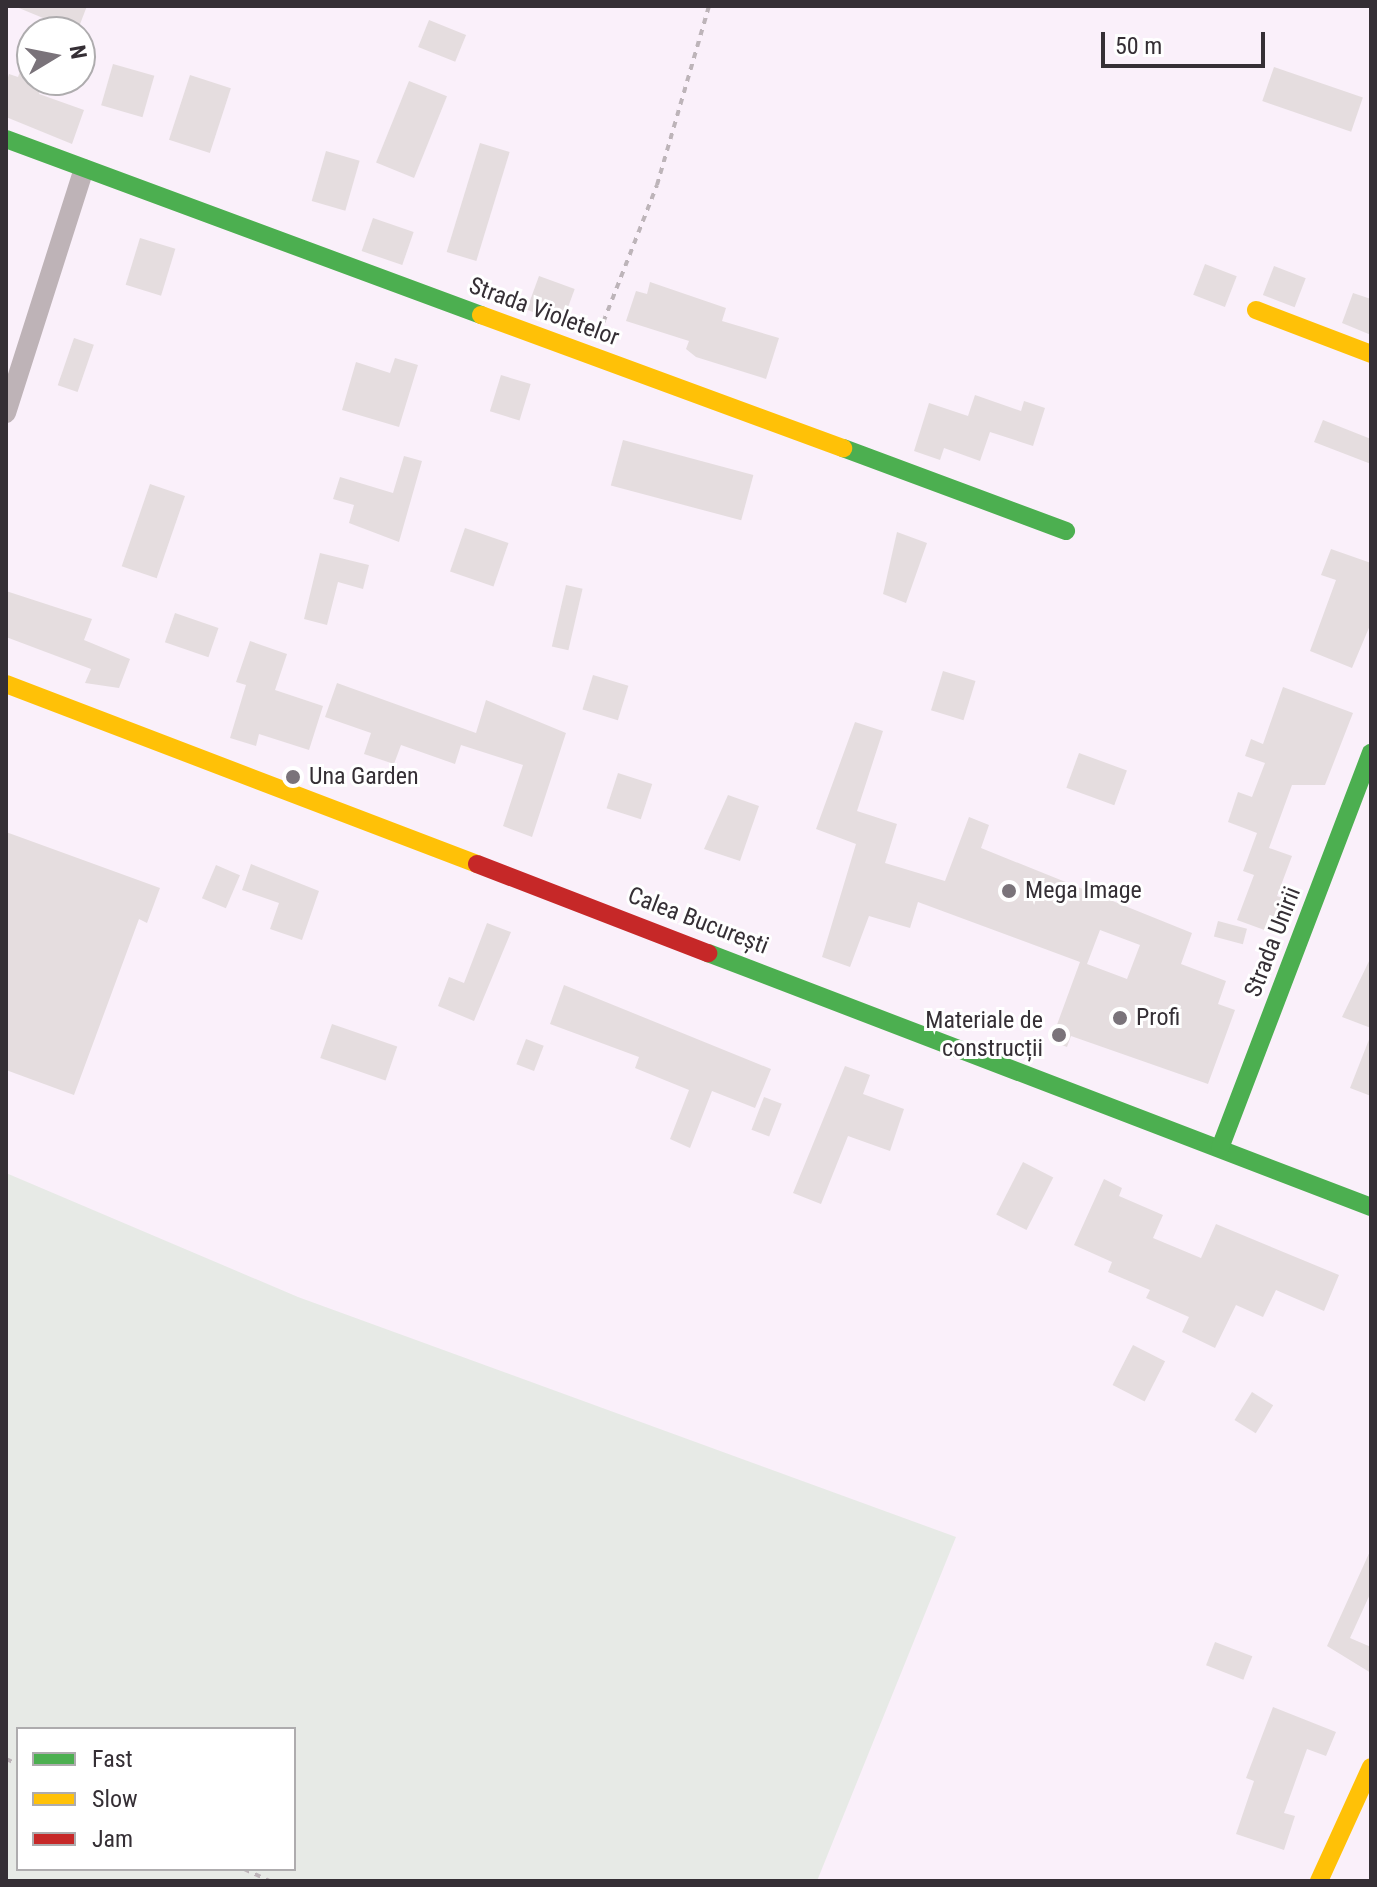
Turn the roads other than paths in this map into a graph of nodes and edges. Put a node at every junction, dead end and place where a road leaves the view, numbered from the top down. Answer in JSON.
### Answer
{"nodes":[{"id":1,"x":6,"y":139,"type":"edge"},
{"id":2,"x":84,"y":169,"type":"junction"},
{"id":3,"x":1256,"y":310,"type":"dead end"},
{"id":4,"x":1371,"y":354,"type":"edge"},
{"id":5,"x":6,"y":413,"type":"edge"},
{"id":6,"x":1066,"y":531,"type":"dead end"},
{"id":7,"x":6,"y":684,"type":"edge"},
{"id":8,"x":1371,"y":753,"type":"edge"},
{"id":9,"x":1220,"y":1148,"type":"junction"},
{"id":10,"x":1371,"y":1207,"type":"edge"},
{"id":11,"x":1371,"y":1767,"type":"edge"},
{"id":12,"x":1319,"y":1881,"type":"edge"}],
"edges":[{"from":1,"to":2,"type":"main road","name":"Strada Violetelor"},
{"from":2,"to":5,"type":"street"},
{"from":2,"to":6,"type":"main road","name":"Strada Violetelor"},
{"from":3,"to":4,"type":"main road"},
{"from":7,"to":9,"type":"main road","name":"Calea București"},
{"from":8,"to":9,"type":"main road","name":"Strada Unirii"},
{"from":9,"to":10,"type":"main road","name":"Calea București"},
{"from":11,"to":12,"type":"main road"}]}
